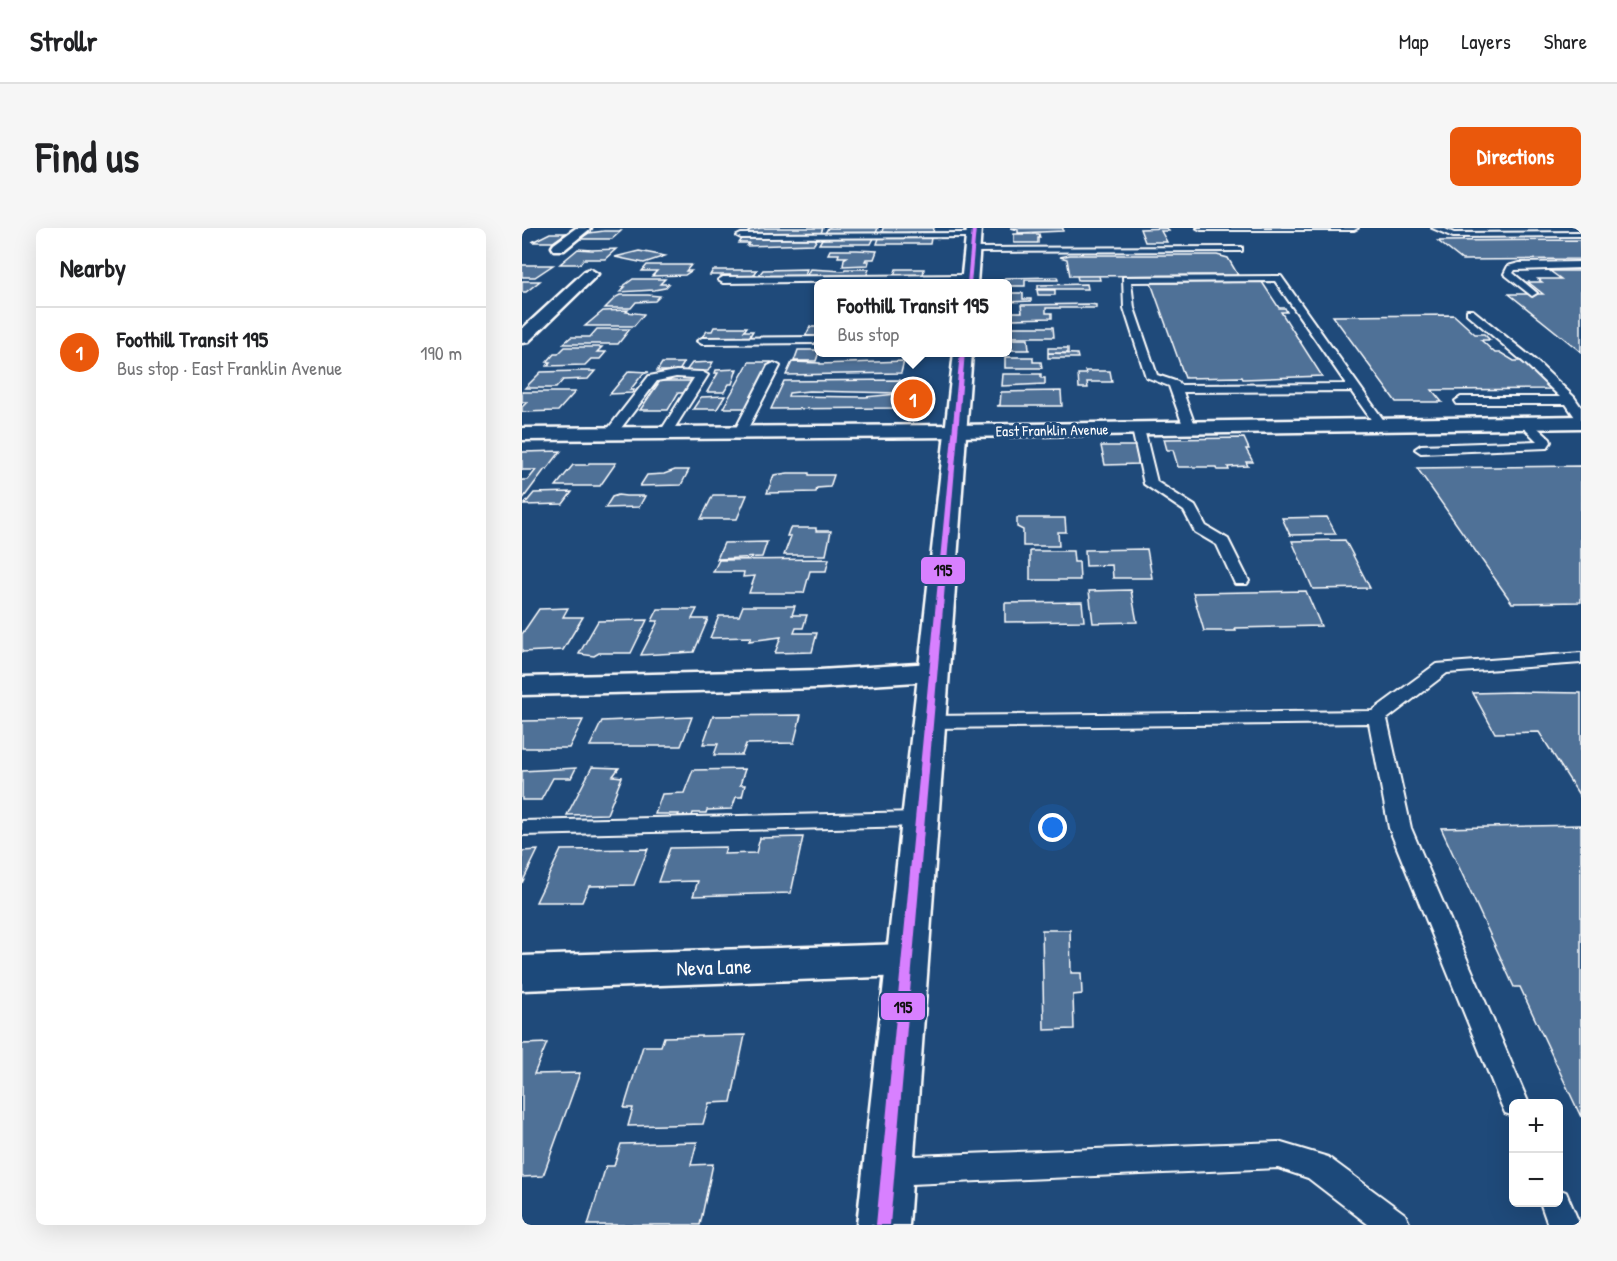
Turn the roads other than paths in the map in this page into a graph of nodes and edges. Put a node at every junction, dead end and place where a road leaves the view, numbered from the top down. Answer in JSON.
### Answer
{"nodes":[{"id":1,"x":584,"y":228,"type":"edge"},
{"id":2,"x":1201,"y":228,"type":"edge"},
{"id":3,"x":1354,"y":228,"type":"edge"},
{"id":4,"x":1437,"y":228,"type":"edge"},
{"id":5,"x":974,"y":231,"type":"edge"},
{"id":6,"x":1581,"y":234,"type":"edge"},
{"id":7,"x":741,"y":236,"type":"dead end"},
{"id":8,"x":559,"y":247,"type":"dead end"},
{"id":9,"x":1239,"y":249,"type":"dead end"},
{"id":10,"x":972,"y":250,"type":"junction"},
{"id":11,"x":1581,"y":265,"type":"edge"},
{"id":12,"x":590,"y":274,"type":"dead end"},
{"id":13,"x":969,"y":279,"type":"edge"},
{"id":14,"x":723,"y":280,"type":"dead end"},
{"id":15,"x":814,"y":280,"type":"edge"},
{"id":16,"x":1532,"y":293,"type":"dead end"},
{"id":17,"x":1470,"y":312,"type":"dead end"},
{"id":18,"x":522,"y":338,"type":"edge"},
{"id":19,"x":814,"y":340,"type":"edge"},
{"id":20,"x":702,"y":341,"type":"dead end"},
{"id":21,"x":963,"y":357,"type":"edge"},
{"id":22,"x":774,"y":366,"type":"dead end"},
{"id":23,"x":1356,"y":387,"type":"junction"},
{"id":24,"x":1177,"y":389,"type":"junction"},
{"id":25,"x":1570,"y":400,"type":"junction"},
{"id":26,"x":1461,"y":401,"type":"dead end"},
{"id":27,"x":1581,"y":417,"type":"edge"},
{"id":28,"x":1581,"y":422,"type":"edge"},
{"id":29,"x":1525,"y":423,"type":"junction"},
{"id":30,"x":1381,"y":425,"type":"junction"},
{"id":31,"x":1190,"y":428,"type":"junction"},
{"id":32,"x":1138,"y":429,"type":"junction"},
{"id":33,"x":956,"y":431,"type":"junction"},
{"id":34,"x":666,"y":432,"type":"junction"},
{"id":35,"x":740,"y":432,"type":"junction"},
{"id":36,"x":611,"y":433,"type":"junction"},
{"id":37,"x":522,"y":434,"type":"edge"},
{"id":38,"x":1421,"y":449,"type":"dead end"},
{"id":39,"x":1241,"y":581,"type":"dead end"},
{"id":40,"x":1581,"y":658,"type":"edge"},
{"id":41,"x":933,"y":672,"type":"junction"},
{"id":42,"x":522,"y":686,"type":"edge"},
{"id":43,"x":1377,"y":717,"type":"junction"},
{"id":44,"x":928,"y":722,"type":"junction"},
{"id":45,"x":919,"y":819,"type":"junction"},
{"id":46,"x":522,"y":828,"type":"edge"},
{"id":47,"x":906,"y":960,"type":"junction"},
{"id":48,"x":522,"y":973,"type":"edge"},
{"id":49,"x":1513,"y":1099,"type":"edge"},
{"id":50,"x":888,"y":1171,"type":"junction"},
{"id":51,"x":1557,"y":1207,"type":"edge"},
{"id":52,"x":883,"y":1225,"type":"edge"},
{"id":53,"x":1394,"y":1225,"type":"edge"},
{"id":54,"x":1564,"y":1225,"type":"edge"}],
"edges":[{"from":1,"to":8,"type":"street"},
{"from":2,"to":3,"type":"lane"},
{"from":4,"to":6,"type":"lane"},
{"from":5,"to":7,"type":"lane"},
{"from":5,"to":10,"type":"street"},
{"from":9,"to":10,"type":"lane"},
{"from":10,"to":13,"type":"street"},
{"from":11,"to":16,"type":"lane"},
{"from":12,"to":18,"type":"street"},
{"from":14,"to":15,"type":"lane"},
{"from":17,"to":25,"type":"lane"},
{"from":19,"to":20,"type":"lane"},
{"from":21,"to":33,"type":"street"},
{"from":22,"to":35,"type":"lane"},
{"from":23,"to":24,"type":"lane"},
{"from":23,"to":24,"type":"lane"},
{"from":23,"to":30,"type":"lane"},
{"from":24,"to":31,"type":"lane"},
{"from":25,"to":26,"type":"lane"},
{"from":25,"to":27,"type":"lane"},
{"from":28,"to":29,"type":"street","name":"East Franklin Avenue"},
{"from":29,"to":30,"type":"street","name":"East Franklin Avenue"},
{"from":29,"to":38,"type":"lane"},
{"from":30,"to":31,"type":"street","name":"East Franklin Avenue"},
{"from":31,"to":32,"type":"street","name":"East Franklin Avenue"},
{"from":32,"to":33,"type":"street","name":"East Franklin Avenue"},
{"from":32,"to":39,"type":"lane"},
{"from":33,"to":35,"type":"street","name":"East Franklin Avenue"},
{"from":33,"to":41,"type":"street"},
{"from":34,"to":35,"type":"street","name":"East Franklin Avenue"},
{"from":34,"to":36,"type":"street","name":"East Franklin Avenue"},
{"from":34,"to":36,"type":"lane"},
{"from":36,"to":37,"type":"street","name":"East Franklin Avenue"},
{"from":40,"to":43,"type":"lane"},
{"from":41,"to":42,"type":"street"},
{"from":41,"to":44,"type":"street"},
{"from":43,"to":44,"type":"lane"},
{"from":43,"to":49,"type":"lane"},
{"from":44,"to":45,"type":"street"},
{"from":45,"to":46,"type":"lane"},
{"from":45,"to":47,"type":"street"},
{"from":47,"to":48,"type":"street","name":"Neva Lane"},
{"from":47,"to":50,"type":"street"},
{"from":50,"to":52,"type":"street"},
{"from":50,"to":53,"type":"lane"},
{"from":51,"to":54,"type":"lane"}]}
